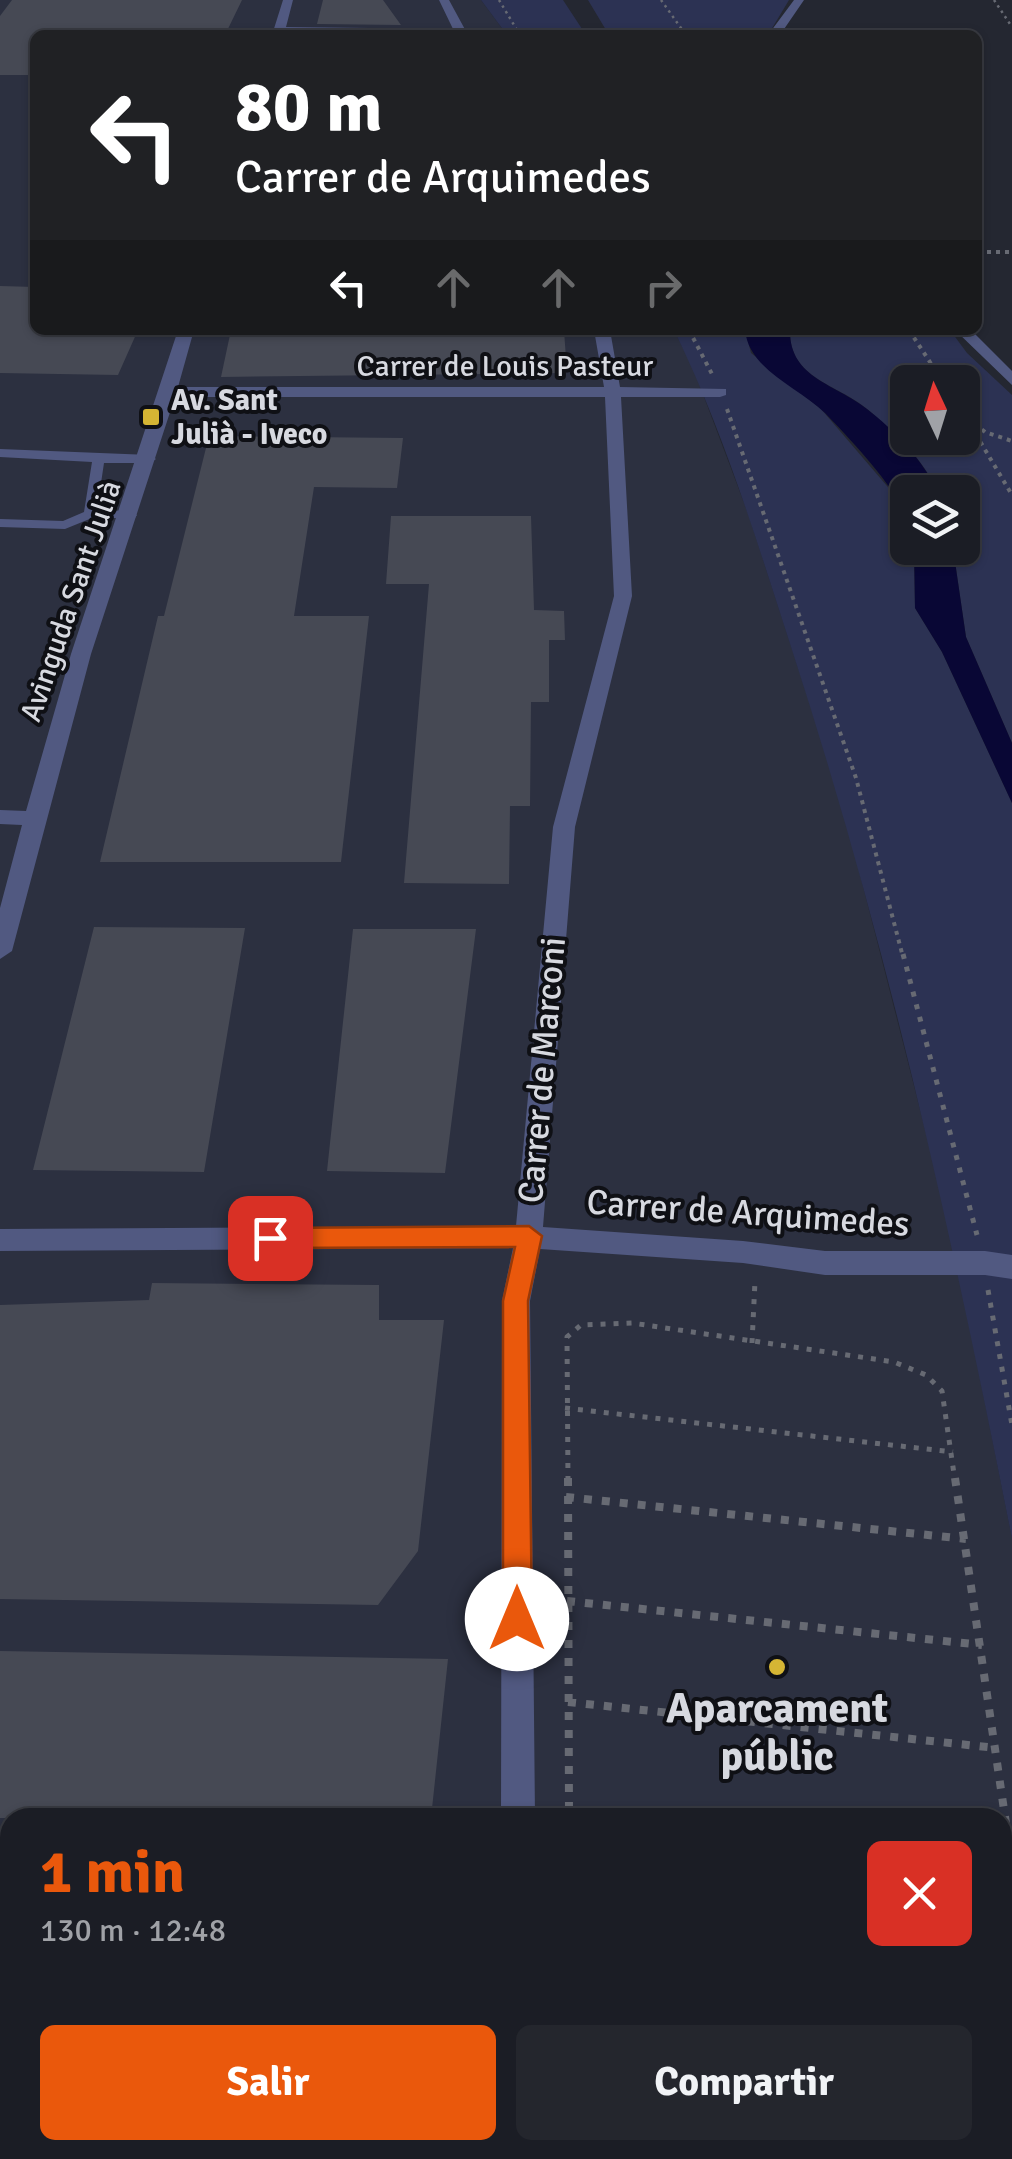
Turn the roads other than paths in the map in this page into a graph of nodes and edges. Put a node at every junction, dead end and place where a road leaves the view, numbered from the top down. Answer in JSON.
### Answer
{"nodes":[{"id":1,"x":288,"y":0,"type":"edge"},
{"id":2,"x":444,"y":0,"type":"edge"},
{"id":3,"x":799,"y":0,"type":"edge"},
{"id":4,"x":280,"y":30,"type":"edge"},
{"id":5,"x":459,"y":30,"type":"edge"},
{"id":6,"x":778,"y":30,"type":"edge"},
{"id":7,"x":185,"y":335,"type":"edge"},
{"id":8,"x":603,"y":335,"type":"edge"},
{"id":9,"x":968,"y":335,"type":"edge"},
{"id":10,"x":1012,"y":380,"type":"edge"},
{"id":11,"x":171,"y":392,"type":"junction"},
{"id":12,"x":720,"y":392,"type":"road end"},
{"id":13,"x":613,"y":395,"type":"junction"},
{"id":14,"x":0,"y":454,"type":"edge"},
{"id":15,"x":150,"y":459,"type":"junction"},
{"id":16,"x":98,"y":462,"type":"junction"},
{"id":17,"x":90,"y":514,"type":"junction"},
{"id":18,"x":131,"y":514,"type":"junction"},
{"id":19,"x":0,"y":523,"type":"edge"},
{"id":20,"x":0,"y":817,"type":"edge"},
{"id":21,"x":35,"y":818,"type":"junction"},
{"id":22,"x":0,"y":950,"type":"edge"},
{"id":23,"x":529,"y":1236,"type":"junction"},
{"id":24,"x":0,"y":1240,"type":"edge"},
{"id":25,"x":998,"y":1265,"type":"edge"},
{"id":26,"x":518,"y":1808,"type":"edge"}],
"edges":[{"from":1,"to":4,"type":"street"},
{"from":2,"to":5,"type":"street"},
{"from":3,"to":6,"type":"street"},
{"from":7,"to":11,"type":"street","name":"Avinguda Sant Julià"},
{"from":8,"to":13,"type":"street","name":"Carrer de Marconi"},
{"from":9,"to":10,"type":"street"},
{"from":11,"to":13,"type":"street","name":"Carrer de Louis Pasteur"},
{"from":11,"to":15,"type":"street","name":"Avinguda Sant Julià"},
{"from":12,"to":13,"type":"street","name":"Carrer de Louis Pasteur"},
{"from":13,"to":23,"type":"street","name":"Carrer de Marconi"},
{"from":14,"to":16,"type":"lane"},
{"from":15,"to":16,"type":"lane"},
{"from":15,"to":18,"type":"street","name":"Avinguda Sant Julià"},
{"from":16,"to":17,"type":"lane"},
{"from":17,"to":18,"type":"lane"},
{"from":17,"to":19,"type":"lane"},
{"from":18,"to":21,"type":"street","name":"Avinguda Sant Julià"},
{"from":20,"to":21,"type":"street"},
{"from":21,"to":22,"type":"street","name":"Avinguda Sant Julià"},
{"from":23,"to":24,"type":"street","name":"Carrer de Arquimedes"},
{"from":23,"to":25,"type":"street","name":"Carrer de Arquimedes"},
{"from":23,"to":26,"type":"street","name":"Carrer de Marconi"}]}
